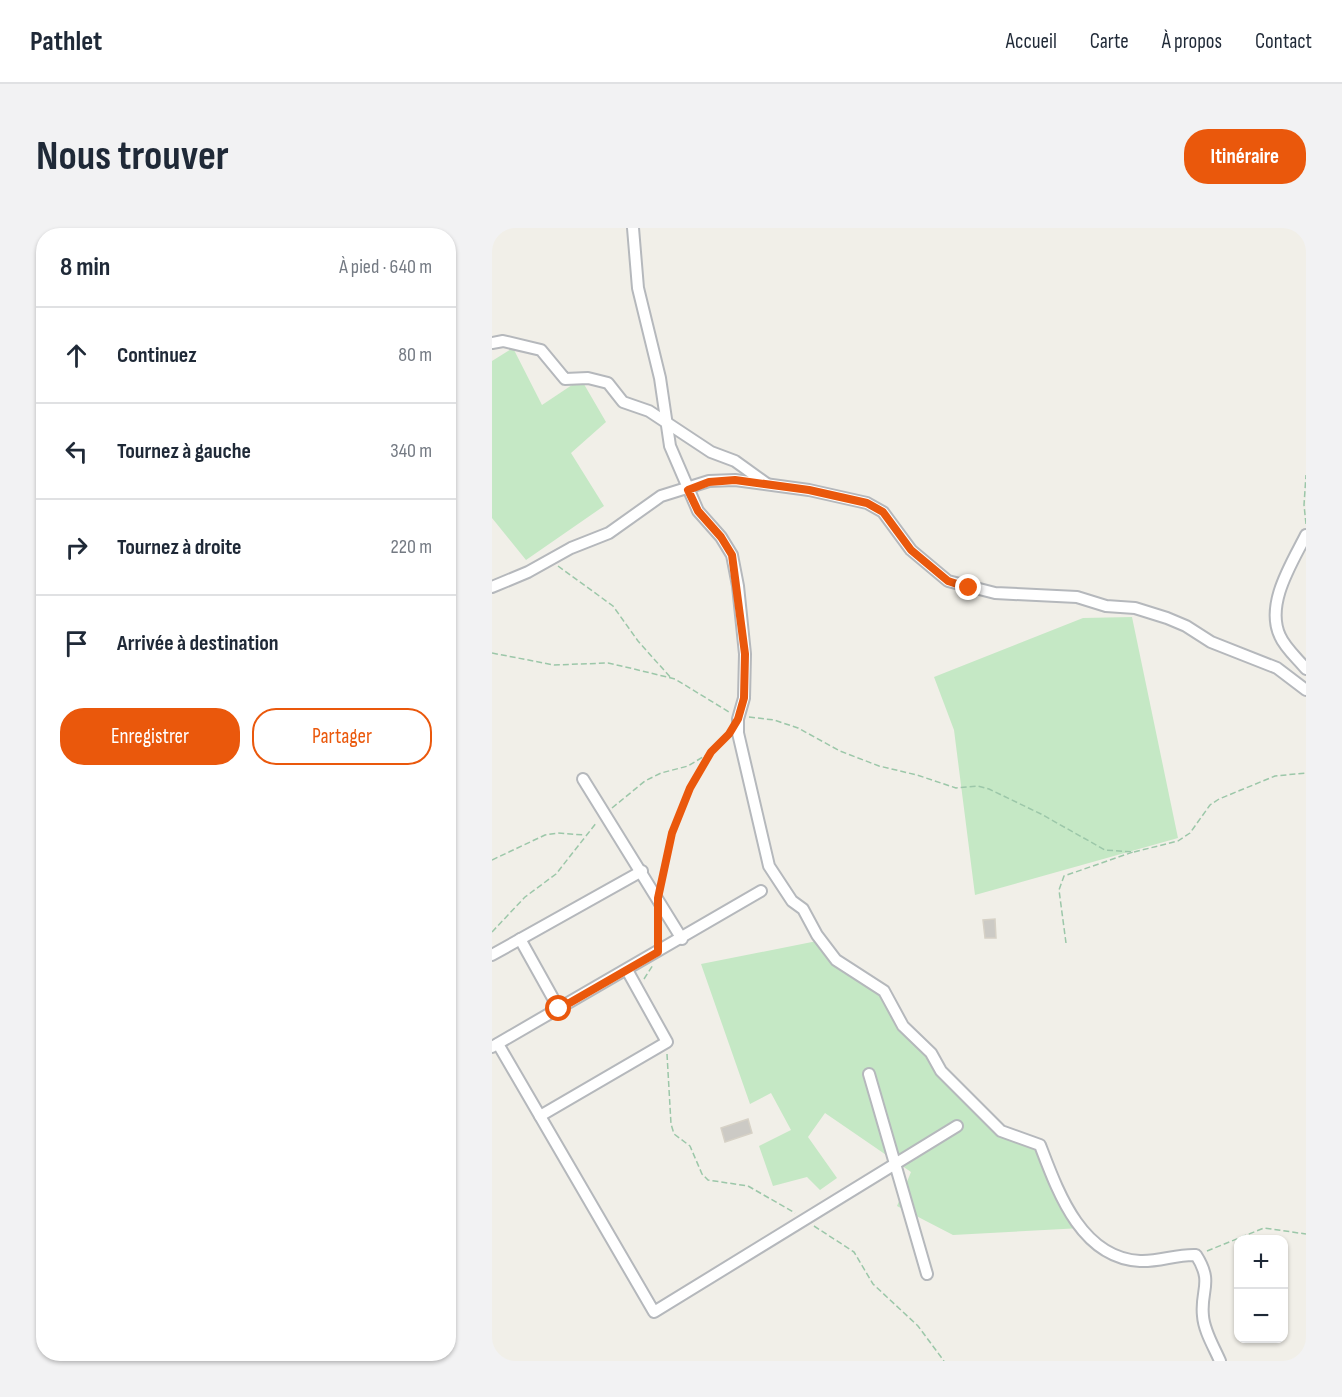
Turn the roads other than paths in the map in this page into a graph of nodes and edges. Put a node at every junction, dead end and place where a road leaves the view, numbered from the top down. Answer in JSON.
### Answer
{"nodes":[{"id":1,"x":633,"y":228,"type":"edge"},
{"id":2,"x":492,"y":343,"type":"edge"},
{"id":3,"x":666,"y":423,"type":"junction"},
{"id":4,"x":769,"y":486,"type":"junction"},
{"id":5,"x":688,"y":490,"type":"junction"},
{"id":6,"x":1306,"y":535,"type":"edge"},
{"id":7,"x":492,"y":587,"type":"edge"},
{"id":8,"x":1306,"y":669,"type":"edge"},
{"id":9,"x":1306,"y":690,"type":"edge"},
{"id":10,"x":584,"y":779,"type":"dead end"},
{"id":11,"x":642,"y":871,"type":"junction"},
{"id":12,"x":761,"y":891,"type":"dead end"},
{"id":13,"x":520,"y":939,"type":"junction"},
{"id":14,"x":682,"y":939,"type":"junction"},
{"id":15,"x":492,"y":955,"type":"edge"},
{"id":16,"x":627,"y":970,"type":"junction"},
{"id":17,"x":559,"y":1009,"type":"junction"},
{"id":18,"x":495,"y":1046,"type":"edge"},
{"id":19,"x":868,"y":1074,"type":"dead end"},
{"id":20,"x":540,"y":1116,"type":"junction"},
{"id":21,"x":957,"y":1126,"type":"dead end"},
{"id":22,"x":895,"y":1164,"type":"junction"},
{"id":23,"x":927,"y":1274,"type":"dead end"},
{"id":24,"x":1220,"y":1361,"type":"edge"}],
"edges":[{"from":1,"to":3,"type":"street"},
{"from":2,"to":3,"type":"street"},
{"from":3,"to":4,"type":"street"},
{"from":3,"to":5,"type":"street"},
{"from":4,"to":5,"type":"street"},
{"from":4,"to":9,"type":"street"},
{"from":5,"to":7,"type":"street"},
{"from":5,"to":24,"type":"street"},
{"from":6,"to":8,"type":"street"},
{"from":10,"to":11,"type":"street"},
{"from":11,"to":13,"type":"street"},
{"from":11,"to":14,"type":"street"},
{"from":12,"to":14,"type":"street"},
{"from":13,"to":15,"type":"street"},
{"from":13,"to":17,"type":"street"},
{"from":14,"to":16,"type":"street"},
{"from":16,"to":17,"type":"street"},
{"from":16,"to":20,"type":"street"},
{"from":17,"to":18,"type":"street"},
{"from":18,"to":20,"type":"street"},
{"from":19,"to":22,"type":"street"},
{"from":20,"to":22,"type":"street"},
{"from":21,"to":22,"type":"street"},
{"from":22,"to":23,"type":"street"}]}
